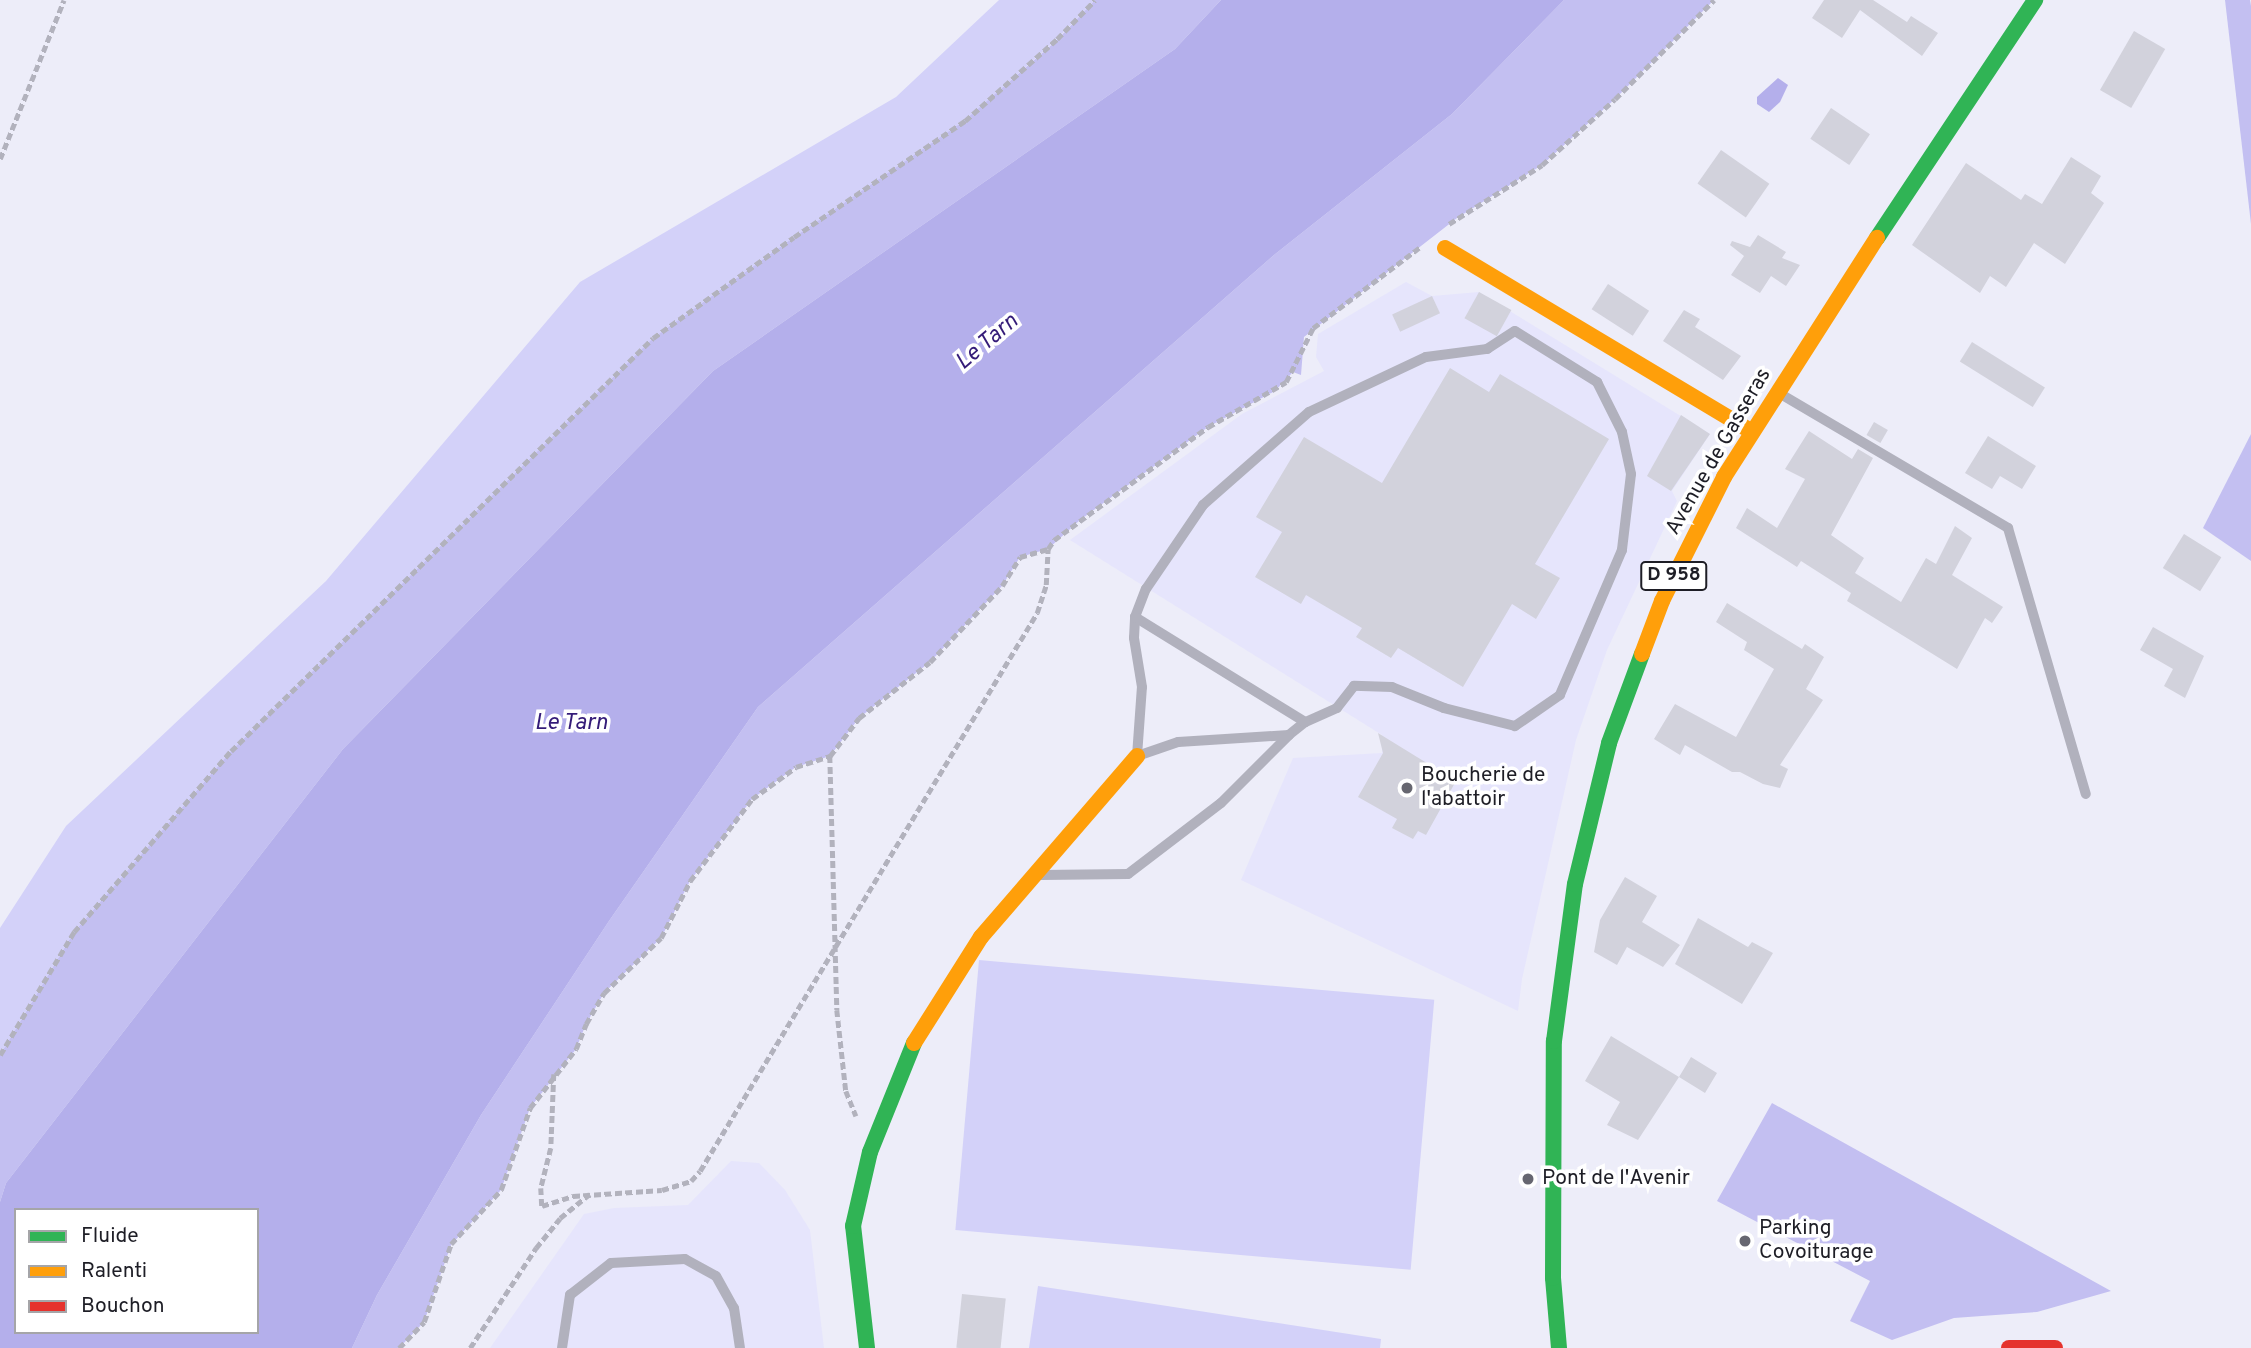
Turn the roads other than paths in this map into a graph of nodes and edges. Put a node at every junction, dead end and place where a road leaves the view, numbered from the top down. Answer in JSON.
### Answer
{"nodes":[{"id":1,"x":2035,"y":0,"type":"edge"},
{"id":2,"x":1445,"y":248,"type":"dead end"},
{"id":3,"x":1777,"y":391,"type":"junction"},
{"id":4,"x":1752,"y":432,"type":"junction"},
{"id":5,"x":1135,"y":617,"type":"junction"},
{"id":6,"x":1305,"y":722,"type":"junction"},
{"id":7,"x":1289,"y":735,"type":"junction"},
{"id":8,"x":1137,"y":756,"type":"junction"},
{"id":9,"x":2086,"y":794,"type":"dead end"},
{"id":10,"x":1034,"y":875,"type":"junction"},
{"id":11,"x":1556,"y":1315,"type":"junction"},
{"id":12,"x":562,"y":1348,"type":"edge"},
{"id":13,"x":740,"y":1348,"type":"edge"},
{"id":14,"x":867,"y":1348,"type":"edge"},
{"id":15,"x":1559,"y":1348,"type":"edge"},
{"id":16,"x":1573,"y":1348,"type":"edge"},
{"id":17,"x":2009,"y":1348,"type":"edge"},
{"id":18,"x":2054,"y":1348,"type":"edge"}],
"edges":[{"from":1,"to":3,"type":"main road","name":"Avenue de Gasseras","number":"D 958"},
{"from":2,"to":4,"type":"main road"},
{"from":3,"to":4,"type":"main road","name":"Avenue de Gasseras","number":"D 958"},
{"from":3,"to":9,"type":"lane"},
{"from":4,"to":11,"type":"main road","name":"Avenue de Gasseras","number":"D 958"},
{"from":5,"to":6,"type":"lane"},
{"from":5,"to":6,"type":"lane"},
{"from":5,"to":8,"type":"lane"},
{"from":6,"to":7,"type":"lane"},
{"from":7,"to":8,"type":"lane"},
{"from":7,"to":10,"type":"lane"},
{"from":8,"to":10,"type":"main road"},
{"from":10,"to":14,"type":"main road"},
{"from":11,"to":15,"type":"main road","name":"Avenue de Gasseras","number":"D 958"},
{"from":11,"to":16,"type":"main road","name":"Avenue de Gasseras","number":"D 958"},
{"from":12,"to":13,"type":"lane"},
{"from":17,"to":18,"type":"main road"}]}
